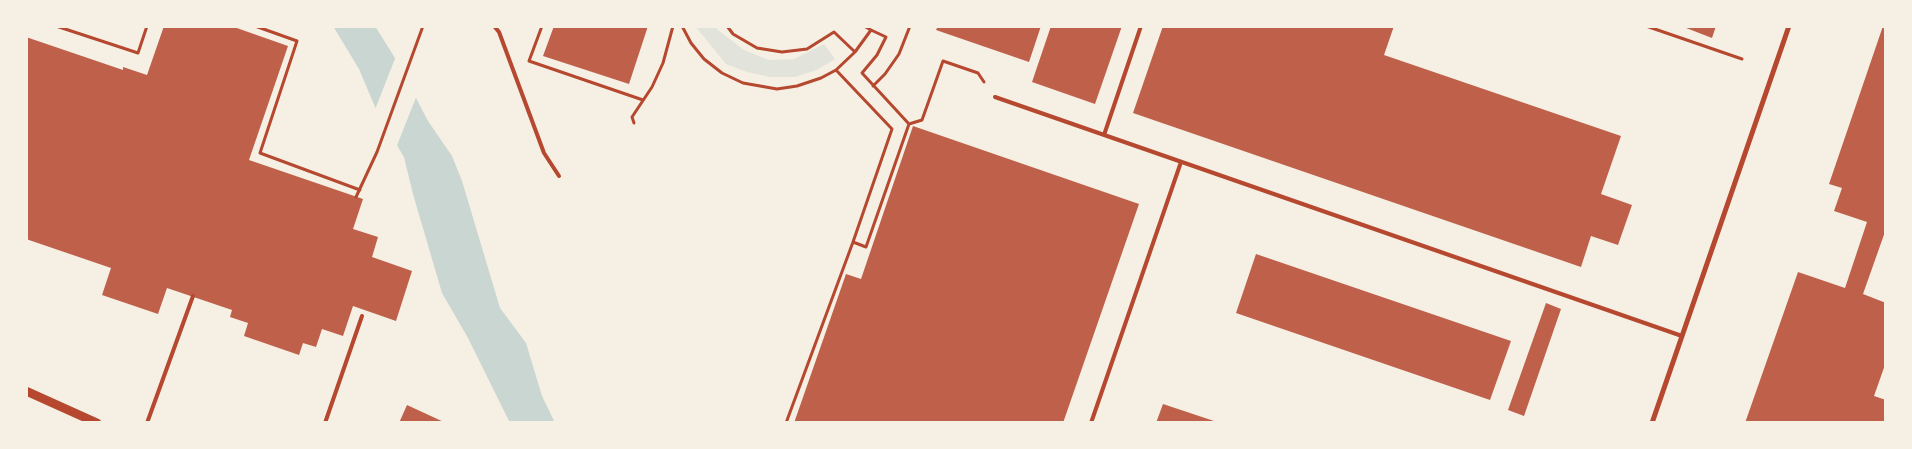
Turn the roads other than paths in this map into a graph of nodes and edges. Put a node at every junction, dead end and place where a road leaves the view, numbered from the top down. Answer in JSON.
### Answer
{"nodes":[{"id":1,"x":494,"y":26,"type":"edge"},
{"id":2,"x":1141,"y":26,"type":"edge"},
{"id":3,"x":1789,"y":26,"type":"edge"},
{"id":4,"x":995,"y":97,"type":"road end"},
{"id":5,"x":1104,"y":135,"type":"junction"},
{"id":6,"x":1181,"y":162,"type":"junction"},
{"id":7,"x":559,"y":176,"type":"dead end"},
{"id":8,"x":193,"y":296,"type":"dead end"},
{"id":9,"x":362,"y":316,"type":"dead end"},
{"id":10,"x":1682,"y":336,"type":"junction"},
{"id":11,"x":26,"y":391,"type":"edge"},
{"id":12,"x":97,"y":423,"type":"edge"},
{"id":13,"x":147,"y":423,"type":"edge"},
{"id":14,"x":325,"y":423,"type":"edge"},
{"id":15,"x":1091,"y":423,"type":"edge"},
{"id":16,"x":1652,"y":423,"type":"edge"}],
"edges":[{"from":1,"to":7,"type":"lane"},
{"from":2,"to":5,"type":"lane"},
{"from":3,"to":10,"type":"street"},
{"from":4,"to":5,"type":"lane"},
{"from":5,"to":6,"type":"lane"},
{"from":6,"to":10,"type":"lane"},
{"from":6,"to":15,"type":"lane"},
{"from":8,"to":13,"type":"lane"},
{"from":9,"to":14,"type":"lane"},
{"from":10,"to":16,"type":"street"},
{"from":11,"to":12,"type":"street"}]}
